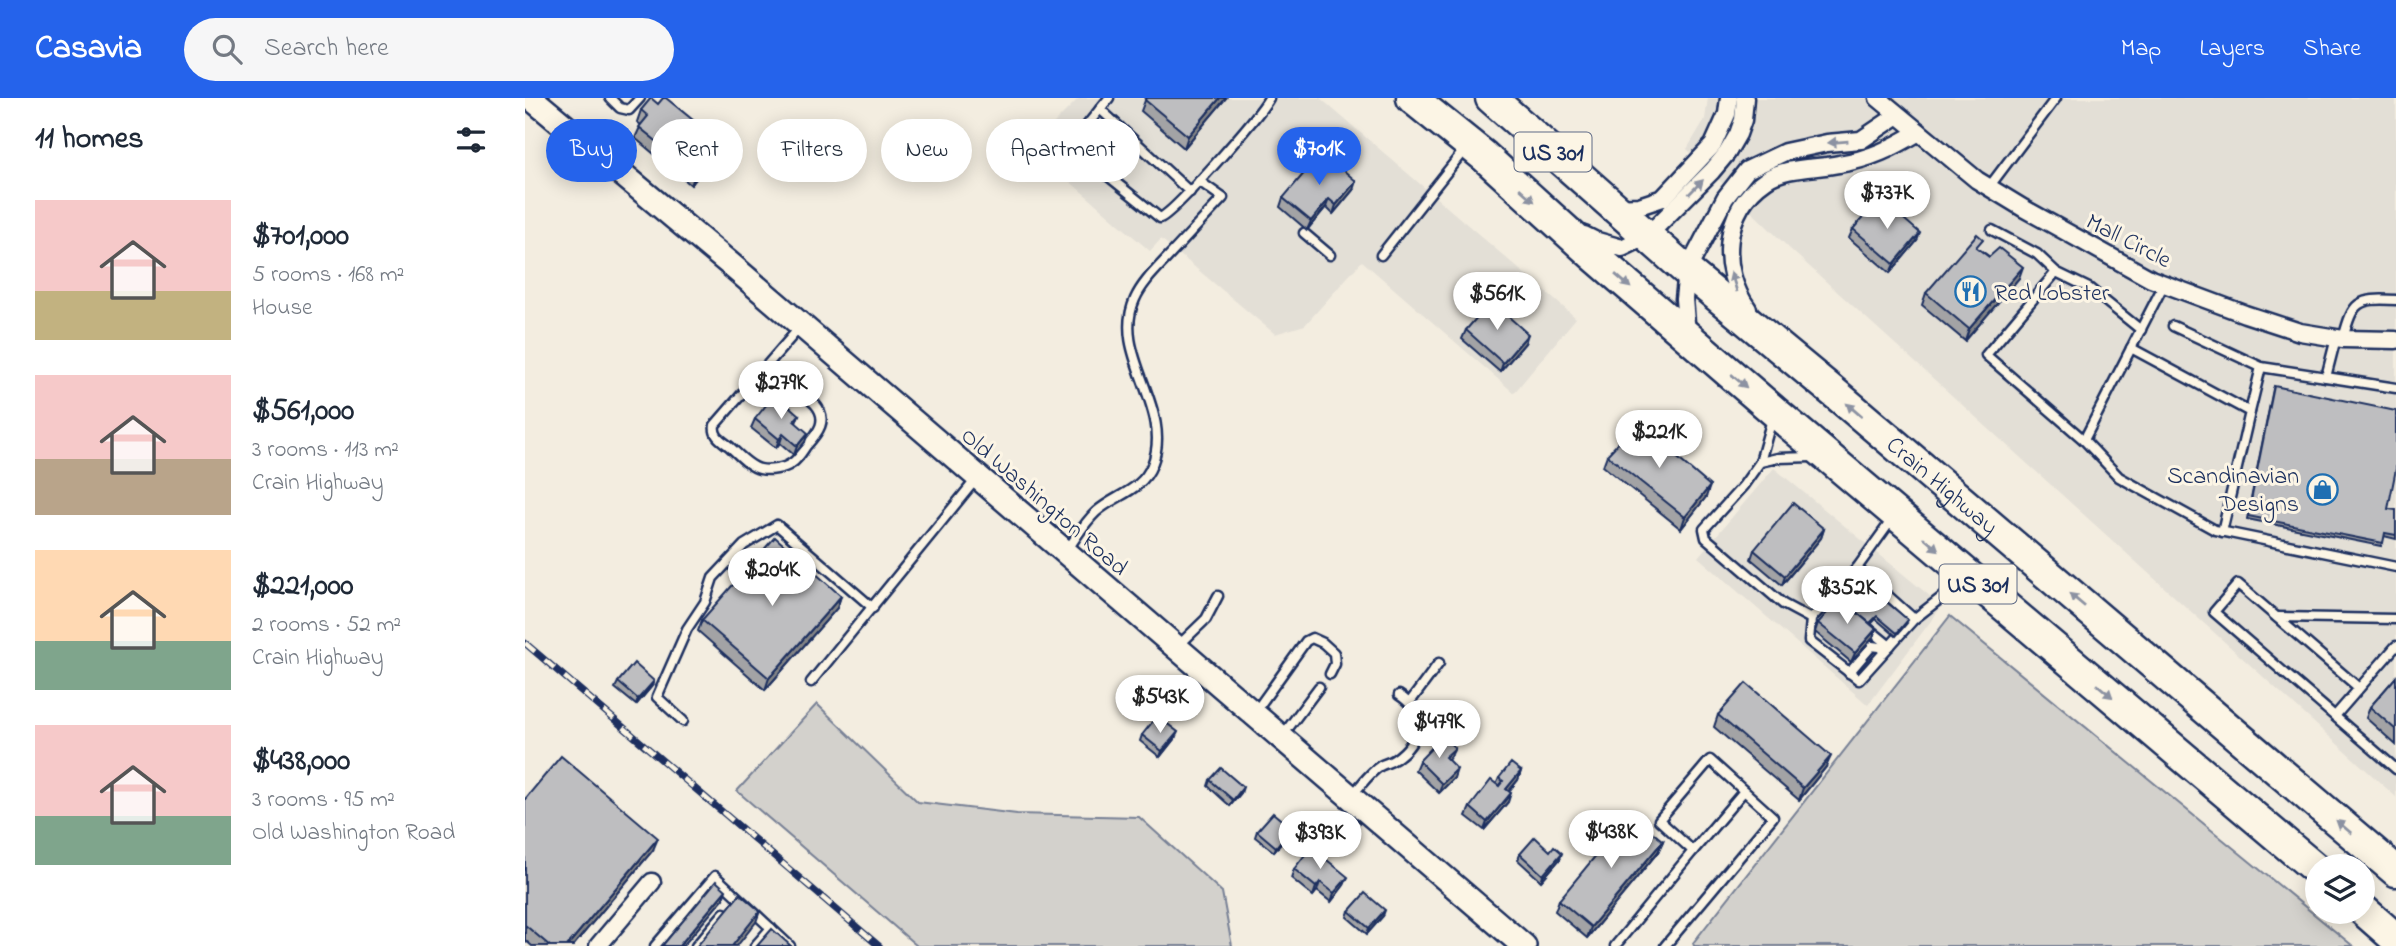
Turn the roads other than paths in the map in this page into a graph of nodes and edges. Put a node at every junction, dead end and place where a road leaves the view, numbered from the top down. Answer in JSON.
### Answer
{"nodes":[{"id":1,"x":531,"y":98,"type":"edge"},
{"id":2,"x":610,"y":98,"type":"edge"},
{"id":3,"x":640,"y":98,"type":"edge"},
{"id":4,"x":1109,"y":98,"type":"edge"},
{"id":5,"x":1269,"y":98,"type":"edge"},
{"id":6,"x":1412,"y":98,"type":"edge"},
{"id":7,"x":1491,"y":98,"type":"edge"},
{"id":8,"x":1729,"y":98,"type":"edge"},
{"id":9,"x":1745,"y":98,"type":"edge"},
{"id":10,"x":1878,"y":98,"type":"edge"},
{"id":11,"x":2056,"y":98,"type":"edge"},
{"id":12,"x":1100,"y":109,"type":"junction"},
{"id":13,"x":1898,"y":115,"type":"junction"},
{"id":14,"x":1919,"y":132,"type":"junction"},
{"id":15,"x":1469,"y":144,"type":"junction"},
{"id":16,"x":1199,"y":181,"type":"junction"},
{"id":17,"x":1989,"y":187,"type":"junction"},
{"id":18,"x":1190,"y":191,"type":"junction"},
{"id":19,"x":1614,"y":206,"type":"junction"},
{"id":20,"x":1554,"y":219,"type":"junction"},
{"id":21,"x":1992,"y":230,"type":"dead end"},
{"id":22,"x":1304,"y":233,"type":"dead end"},
{"id":23,"x":1647,"y":236,"type":"junction"},
{"id":24,"x":1381,"y":255,"type":"dead end"},
{"id":25,"x":1330,"y":256,"type":"dead end"},
{"id":26,"x":1687,"y":271,"type":"junction"},
{"id":27,"x":2056,"y":272,"type":"junction"},
{"id":28,"x":2164,"y":284,"type":"junction"},
{"id":29,"x":2396,"y":300,"type":"edge"},
{"id":30,"x":801,"y":326,"type":"junction"},
{"id":31,"x":2173,"y":326,"type":"dead end"},
{"id":32,"x":2141,"y":330,"type":"junction"},
{"id":33,"x":1687,"y":336,"type":"junction"},
{"id":34,"x":2339,"y":338,"type":"junction"},
{"id":35,"x":1770,"y":339,"type":"junction"},
{"id":36,"x":2396,"y":340,"type":"edge"},
{"id":37,"x":2131,"y":348,"type":"junction"},
{"id":38,"x":768,"y":364,"type":"junction"},
{"id":39,"x":2261,"y":367,"type":"junction"},
{"id":40,"x":2326,"y":377,"type":"junction"},
{"id":41,"x":2396,"y":388,"type":"edge"},
{"id":42,"x":1775,"y":412,"type":"junction"},
{"id":43,"x":2250,"y":412,"type":"junction"},
{"id":44,"x":2084,"y":440,"type":"junction"},
{"id":45,"x":1830,"y":458,"type":"junction"},
{"id":46,"x":1760,"y":462,"type":"junction"},
{"id":47,"x":977,"y":478,"type":"junction"},
{"id":48,"x":1896,"y":514,"type":"junction"},
{"id":49,"x":2222,"y":532,"type":"junction"},
{"id":50,"x":1065,"y":553,"type":"junction"},
{"id":51,"x":1857,"y":568,"type":"junction"},
{"id":52,"x":2396,"y":568,"type":"edge"},
{"id":53,"x":1969,"y":576,"type":"junction"},
{"id":54,"x":1218,"y":596,"type":"dead end"},
{"id":55,"x":1831,"y":597,"type":"junction"},
{"id":56,"x":1840,"y":604,"type":"edge"},
{"id":57,"x":873,"y":608,"type":"junction"},
{"id":58,"x":2277,"y":617,"type":"junction"},
{"id":59,"x":1811,"y":619,"type":"junction"},
{"id":60,"x":1914,"y":619,"type":"junction"},
{"id":61,"x":2396,"y":619,"type":"edge"},
{"id":62,"x":1868,"y":628,"type":"edge"},
{"id":63,"x":2396,"y":646,"type":"edge"},
{"id":64,"x":1889,"y":647,"type":"junction"},
{"id":65,"x":1176,"y":648,"type":"junction"},
{"id":66,"x":1439,"y":663,"type":"dead end"},
{"id":67,"x":1849,"y":673,"type":"junction"},
{"id":68,"x":1330,"y":674,"type":"dead end"},
{"id":69,"x":811,"y":682,"type":"dead end"},
{"id":70,"x":1319,"y":687,"type":"dead end"},
{"id":71,"x":2359,"y":688,"type":"junction"},
{"id":72,"x":1399,"y":695,"type":"dead end"},
{"id":73,"x":1410,"y":702,"type":"junction"},
{"id":74,"x":1253,"y":714,"type":"junction"},
{"id":75,"x":2335,"y":716,"type":"junction"},
{"id":76,"x":683,"y":721,"type":"dead end"},
{"id":77,"x":1281,"y":738,"type":"junction"},
{"id":78,"x":2396,"y":769,"type":"edge"},
{"id":79,"x":1744,"y":791,"type":"junction"},
{"id":80,"x":1350,"y":797,"type":"junction"},
{"id":81,"x":1693,"y":850,"type":"junction"},
{"id":82,"x":2305,"y":860,"type":"edge"},
{"id":83,"x":2396,"y":871,"type":"edge"},
{"id":84,"x":652,"y":882,"type":"dead end"},
{"id":85,"x":738,"y":897,"type":"junction"},
{"id":86,"x":2375,"y":921,"type":"edge"},
{"id":87,"x":771,"y":928,"type":"junction"},
{"id":88,"x":2396,"y":939,"type":"edge"},
{"id":89,"x":598,"y":946,"type":"edge"},
{"id":90,"x":655,"y":946,"type":"edge"},
{"id":91,"x":696,"y":946,"type":"edge"},
{"id":92,"x":755,"y":946,"type":"edge"},
{"id":93,"x":790,"y":946,"type":"edge"},
{"id":94,"x":1524,"y":946,"type":"edge"},
{"id":95,"x":1615,"y":946,"type":"edge"},
{"id":96,"x":1665,"y":946,"type":"edge"}],
"edges":[{"from":1,"to":30,"type":"main road","name":"Old Washington Road"},
{"from":2,"to":3,"type":"lane"},
{"from":4,"to":12,"type":"lane"},
{"from":5,"to":16,"type":"lane"},
{"from":6,"to":15,"type":"highway","number":"US 301"},
{"from":7,"to":19,"type":"highway","name":"Crain Highway","number":"US 301"},
{"from":8,"to":19,"type":"street"},
{"from":23,"to":9,"type":"street","one_way":true},
{"from":10,"to":13,"type":"street","name":"Mall Circle"},
{"from":11,"to":17,"type":"lane"},
{"from":12,"to":18,"type":"lane"},
{"from":12,"to":18,"type":"lane"},
{"from":13,"to":14,"type":"street","name":"Mall Circle"},
{"from":13,"to":26,"type":"street","one_way":true},
{"from":14,"to":17,"type":"street","name":"Mall Circle"},
{"from":35,"to":14,"type":"street","one_way":true},
{"from":15,"to":20,"type":"highway","number":"US 301","one_way":true},
{"from":15,"to":24,"type":"lane"},
{"from":16,"to":18,"type":"lane"},
{"from":16,"to":50,"type":"lane"},
{"from":17,"to":28,"type":"street","name":"Mall Circle"},
{"from":19,"to":23,"type":"highway","name":"Crain Highway","number":"US 301"},
{"from":20,"to":23,"type":"street"},
{"from":20,"to":33,"type":"highway","number":"US 301","one_way":true},
{"from":21,"to":27,"type":"lane"},
{"from":22,"to":25,"type":"lane"},
{"from":23,"to":26,"type":"highway","name":"Crain Highway","number":"US 301"},
{"from":26,"to":33,"type":"street"},
{"from":26,"to":35,"type":"highway","name":"Crain Highway","number":"US 301"},
{"from":27,"to":32,"type":"lane"},
{"from":27,"to":44,"type":"lane"},
{"from":28,"to":32,"type":"lane"},
{"from":28,"to":34,"type":"street","name":"Mall Circle"},
{"from":29,"to":34,"type":"lane"},
{"from":30,"to":38,"type":"lane"},
{"from":30,"to":47,"type":"main road","name":"Old Washington Road"},
{"from":31,"to":39,"type":"lane"},
{"from":32,"to":37,"type":"lane"},
{"from":33,"to":42,"type":"highway","number":"US 301","one_way":true},
{"from":34,"to":36,"type":"street","name":"Mall Circle"},
{"from":34,"to":40,"type":"lane"},
{"from":83,"to":35,"type":"highway","name":"Crain Highway","number":"US 301","one_way":true},
{"from":37,"to":43,"type":"lane"},
{"from":37,"to":44,"type":"lane"},
{"from":38,"to":38,"type":"lane"},
{"from":39,"to":40,"type":"lane"},
{"from":39,"to":43,"type":"lane"},
{"from":40,"to":41,"type":"lane"},
{"from":42,"to":45,"type":"highway","number":"US 301"},
{"from":42,"to":46,"type":"lane"},
{"from":43,"to":49,"type":"lane"},
{"from":44,"to":49,"type":"lane"},
{"from":45,"to":46,"type":"lane"},
{"from":45,"to":48,"type":"highway","number":"US 301"},
{"from":46,"to":59,"type":"lane"},
{"from":47,"to":50,"type":"main road","name":"Old Washington Road"},
{"from":47,"to":57,"type":"lane"},
{"from":48,"to":51,"type":"lane"},
{"from":48,"to":53,"type":"highway","number":"US 301","one_way":true},
{"from":49,"to":52,"type":"lane"},
{"from":50,"to":65,"type":"main road","name":"Old Washington Road"},
{"from":51,"to":55,"type":"lane"},
{"from":51,"to":60,"type":"lane"},
{"from":53,"to":60,"type":"lane"},
{"from":53,"to":82,"type":"highway","number":"US 301","one_way":true},
{"from":54,"to":65,"type":"lane"},
{"from":55,"to":56,"type":"lane"},
{"from":55,"to":59,"type":"lane"},
{"from":57,"to":69,"type":"lane"},
{"from":57,"to":76,"type":"lane"},
{"from":58,"to":61,"type":"lane"},
{"from":58,"to":71,"type":"lane"},
{"from":58,"to":75,"type":"lane"},
{"from":59,"to":67,"type":"lane"},
{"from":60,"to":64,"type":"lane"},
{"from":62,"to":64,"type":"lane"},
{"from":63,"to":71,"type":"lane"},
{"from":64,"to":67,"type":"lane"},
{"from":64,"to":67,"type":"lane"},
{"from":65,"to":74,"type":"main road","name":"Old Washington Road"},
{"from":66,"to":73,"type":"lane"},
{"from":68,"to":74,"type":"lane"},
{"from":70,"to":77,"type":"lane"},
{"from":71,"to":75,"type":"lane"},
{"from":72,"to":73,"type":"lane"},
{"from":73,"to":80,"type":"lane"},
{"from":74,"to":77,"type":"main road","name":"Old Washington Road"},
{"from":75,"to":78,"type":"lane"},
{"from":77,"to":80,"type":"main road","name":"Old Washington Road"},
{"from":79,"to":81,"type":"lane"},
{"from":79,"to":81,"type":"lane"},
{"from":79,"to":96,"type":"lane"},
{"from":80,"to":94,"type":"main road","name":"Old Washington Road"},
{"from":81,"to":95,"type":"lane"},
{"from":84,"to":89,"type":"street"},
{"from":85,"to":87,"type":"lane"},
{"from":85,"to":90,"type":"lane"},
{"from":85,"to":91,"type":"lane"},
{"from":86,"to":88,"type":"highway"},
{"from":87,"to":92,"type":"lane"},
{"from":87,"to":93,"type":"lane"}]}
